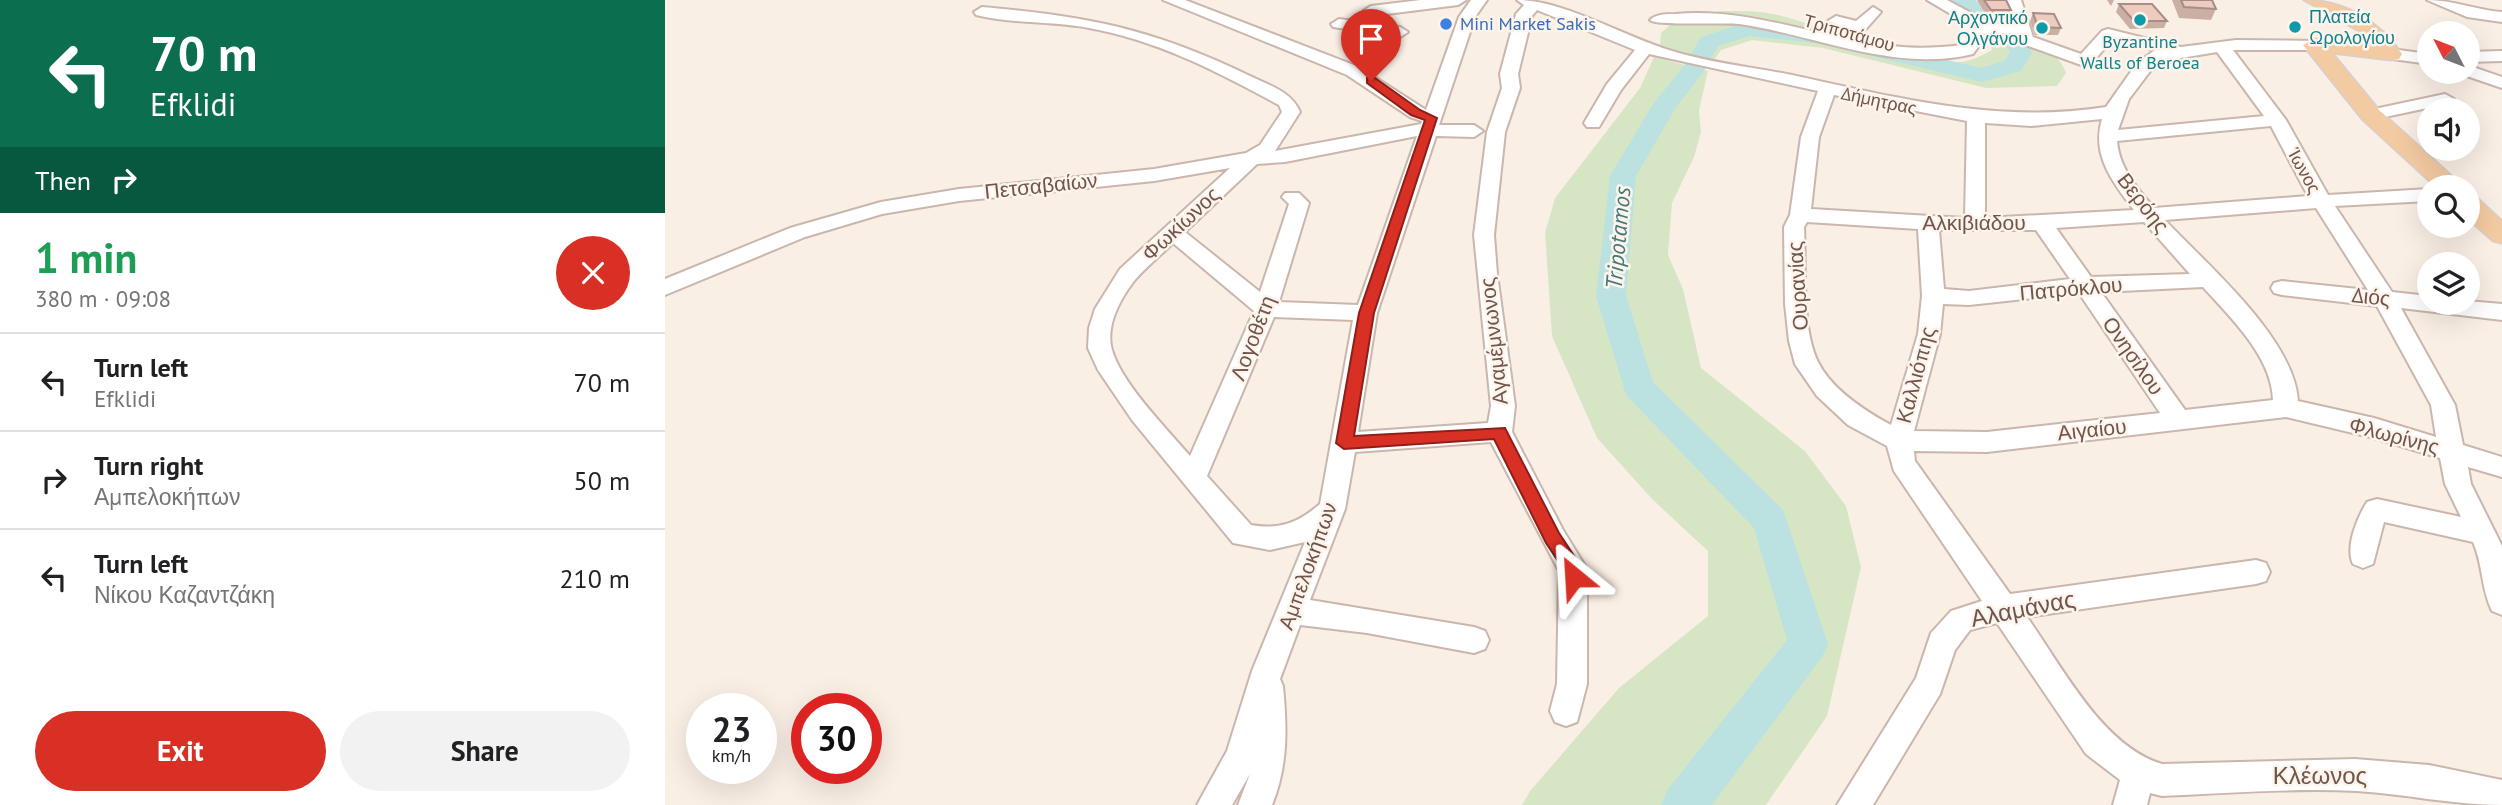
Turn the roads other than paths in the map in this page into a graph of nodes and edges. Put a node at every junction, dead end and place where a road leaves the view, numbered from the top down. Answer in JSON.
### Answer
{"nodes":[{"id":1,"x":1054,"y":0,"type":"edge"},
{"id":2,"x":1171,"y":0,"type":"edge"},
{"id":3,"x":1496,"y":0,"type":"edge"},
{"id":4,"x":1667,"y":0,"type":"edge"},
{"id":5,"x":1935,"y":0,"type":"edge"},
{"id":6,"x":2013,"y":0,"type":"edge"},
{"id":7,"x":2314,"y":0,"type":"edge"},
{"id":8,"x":2435,"y":0,"type":"edge"},
{"id":9,"x":1530,"y":2,"type":"edge"},
{"id":10,"x":1369,"y":5,"type":"edge"},
{"id":11,"x":1468,"y":5,"type":"edge"},
{"id":12,"x":982,"y":12,"type":"dead end"},
{"id":13,"x":1873,"y":12,"type":"dead end"},
{"id":14,"x":1816,"y":15,"type":"dead end"},
{"id":15,"x":1038,"y":17,"type":"junction"},
{"id":16,"x":2502,"y":17,"type":"edge"},
{"id":17,"x":1658,"y":20,"type":"junction"},
{"id":18,"x":1970,"y":23,"type":"junction"},
{"id":19,"x":2023,"y":28,"type":"junction"},
{"id":20,"x":1400,"y":32,"type":"dead end"},
{"id":21,"x":2229,"y":46,"type":"junction"},
{"id":22,"x":1645,"y":48,"type":"junction"},
{"id":23,"x":2315,"y":48,"type":"junction"},
{"id":24,"x":2176,"y":50,"type":"junction"},
{"id":25,"x":2391,"y":54,"type":"junction"},
{"id":26,"x":2502,"y":56,"type":"edge"},
{"id":27,"x":2417,"y":57,"type":"edge"},
{"id":28,"x":2480,"y":57,"type":"edge"},
{"id":29,"x":2480,"y":64,"type":"edge"},
{"id":30,"x":2502,"y":64,"type":"edge"},
{"id":31,"x":2480,"y":75,"type":"edge"},
{"id":32,"x":2502,"y":83,"type":"edge"},
{"id":33,"x":1827,"y":90,"type":"junction"},
{"id":34,"x":2417,"y":105,"type":"edge"},
{"id":35,"x":2111,"y":112,"type":"junction"},
{"id":36,"x":2371,"y":115,"type":"junction"},
{"id":37,"x":1976,"y":117,"type":"junction"},
{"id":38,"x":2277,"y":120,"type":"junction"},
{"id":39,"x":1593,"y":123,"type":"dead end"},
{"id":40,"x":1429,"y":125,"type":"junction"},
{"id":41,"x":1474,"y":131,"type":"dead end"},
{"id":42,"x":2108,"y":136,"type":"junction"},
{"id":43,"x":1249,"y":160,"type":"junction"},
{"id":44,"x":2438,"y":175,"type":"edge"},
{"id":45,"x":2417,"y":195,"type":"edge"},
{"id":46,"x":1292,"y":197,"type":"dead end"},
{"id":47,"x":2320,"y":199,"type":"junction"},
{"id":48,"x":2148,"y":213,"type":"junction"},
{"id":49,"x":1800,"y":215,"type":"junction"},
{"id":50,"x":2480,"y":215,"type":"edge"},
{"id":51,"x":2042,"y":223,"type":"junction"},
{"id":52,"x":1928,"y":224,"type":"junction"},
{"id":53,"x":1976,"y":224,"type":"junction"},
{"id":54,"x":1172,"y":233,"type":"junction"},
{"id":55,"x":2502,"y":235,"type":"edge"},
{"id":56,"x":2209,"y":280,"type":"junction"},
{"id":57,"x":2084,"y":285,"type":"junction"},
{"id":58,"x":665,"y":288,"type":"edge"},
{"id":59,"x":2282,"y":288,"type":"dead end"},
{"id":60,"x":1933,"y":296,"type":"junction"},
{"id":61,"x":2384,"y":298,"type":"junction"},
{"id":62,"x":1266,"y":309,"type":"junction"},
{"id":63,"x":2502,"y":312,"type":"edge"},
{"id":64,"x":1367,"y":313,"type":"junction"},
{"id":65,"x":2286,"y":408,"type":"junction"},
{"id":66,"x":2178,"y":420,"type":"junction"},
{"id":67,"x":1499,"y":432,"type":"junction"},
{"id":68,"x":1899,"y":442,"type":"junction"},
{"id":69,"x":1344,"y":443,"type":"junction"},
{"id":70,"x":2454,"y":453,"type":"junction"},
{"id":71,"x":2502,"y":467,"type":"edge"},
{"id":72,"x":1194,"y":476,"type":"junction"},
{"id":73,"x":1332,"y":509,"type":"junction"},
{"id":74,"x":2482,"y":533,"type":"junction"},
{"id":75,"x":2363,"y":556,"type":"dead end"},
{"id":76,"x":2498,"y":559,"type":"edge"},
{"id":77,"x":2256,"y":572,"type":"dead end"},
{"id":78,"x":2502,"y":603,"type":"edge"},
{"id":79,"x":2004,"y":608,"type":"junction"},
{"id":80,"x":1293,"y":611,"type":"junction"},
{"id":81,"x":1474,"y":640,"type":"dead end"},
{"id":82,"x":1268,"y":671,"type":"junction"},
{"id":83,"x":1566,"y":711,"type":"dead end"},
{"id":84,"x":2138,"y":773,"type":"junction"},
{"id":85,"x":2502,"y":797,"type":"edge"},
{"id":86,"x":1214,"y":805,"type":"edge"},
{"id":87,"x":1255,"y":805,"type":"edge"},
{"id":88,"x":1854,"y":805,"type":"edge"},
{"id":89,"x":2130,"y":805,"type":"edge"}],
"edges":[{"from":1,"to":15,"type":"street"},
{"from":2,"to":40,"type":"street"},
{"from":3,"to":11,"type":"street"},
{"from":4,"to":17,"type":"street"},
{"from":5,"to":18,"type":"street"},
{"from":6,"to":19,"type":"street"},
{"from":7,"to":25,"type":"main road"},
{"from":8,"to":16,"type":"street"},
{"from":9,"to":22,"type":"street","name":"Δήμητρας"},
{"from":9,"to":67,"type":"street","name":"Αγαμέμνωνος"},
{"from":10,"to":11,"type":"street"},
{"from":10,"to":20,"type":"street"},
{"from":11,"to":40,"type":"street","name":"Αμπελοκήπων"},
{"from":12,"to":15,"type":"street","name":"Φωκίωνος"},
{"from":13,"to":14,"type":"street","name":"Τριποτάμου"},
{"from":15,"to":43,"type":"street","name":"Φωκίωνος"},
{"from":17,"to":18,"type":"street","name":"Τριποτάμου"},
{"from":17,"to":22,"type":"street"},
{"from":18,"to":19,"type":"street"},
{"from":19,"to":24,"type":"street"},
{"from":21,"to":23,"type":"street","name":"Βερόης"},
{"from":21,"to":24,"type":"street","name":"Βερόης"},
{"from":21,"to":38,"type":"street","name":"Ίωνος"},
{"from":22,"to":33,"type":"street","name":"Δήμητρας"},
{"from":22,"to":39,"type":"street"},
{"from":23,"to":25,"type":"main road","name":"Βερόης"},
{"from":23,"to":36,"type":"main road"},
{"from":24,"to":35,"type":"street","name":"Βερόης"},
{"from":25,"to":27,"type":"street"},
{"from":26,"to":28,"type":"street"},
{"from":29,"to":30,"type":"street"},
{"from":31,"to":32,"type":"street"},
{"from":33,"to":37,"type":"street","name":"Δήμητρας"},
{"from":33,"to":49,"type":"street","name":"Ουρανίας"},
{"from":34,"to":36,"type":"street"},
{"from":35,"to":37,"type":"street","name":"Δήμητρας"},
{"from":35,"to":42,"type":"street","name":"Βερόης"},
{"from":36,"to":44,"type":"main road"},
{"from":37,"to":53,"type":"street"},
{"from":38,"to":42,"type":"street"},
{"from":38,"to":47,"type":"street","name":"Ίωνος"},
{"from":40,"to":41,"type":"street"},
{"from":40,"to":43,"type":"street","name":"Πετσαβαίων"},
{"from":40,"to":64,"type":"street","name":"Αμπελοκήπων"},
{"from":42,"to":48,"type":"street","name":"Βερόης"},
{"from":43,"to":54,"type":"street","name":"Φωκίωνος"},
{"from":43,"to":58,"type":"street","name":"Πετσαβαίων"},
{"from":45,"to":47,"type":"street","name":"Αλκιβιάδου"},
{"from":46,"to":62,"type":"street","name":"Λογοθέτη"},
{"from":47,"to":48,"type":"street","name":"Αλκιβιάδου"},
{"from":47,"to":61,"type":"street","name":"Ίωνος"},
{"from":48,"to":51,"type":"street","name":"Αλκιβιάδου"},
{"from":48,"to":56,"type":"street","name":"Βερόης"},
{"from":49,"to":52,"type":"street","name":"Αλκιβιάδου"},
{"from":49,"to":68,"type":"street","name":"Ουρανίας"},
{"from":50,"to":55,"type":"main road"},
{"from":51,"to":53,"type":"street","name":"Αλκιβιάδου"},
{"from":51,"to":57,"type":"street","name":"Ονησίλου"},
{"from":52,"to":53,"type":"street","name":"Αλκιβιάδου"},
{"from":52,"to":60,"type":"street","name":"Καλλιόπης"},
{"from":54,"to":62,"type":"street"},
{"from":54,"to":72,"type":"street","name":"Φωκίωνος"},
{"from":56,"to":57,"type":"street","name":"Πατρόκλου"},
{"from":56,"to":65,"type":"street","name":"Βερόης"},
{"from":57,"to":60,"type":"street","name":"Πατρόκλου"},
{"from":57,"to":66,"type":"street","name":"Ονησίλου"},
{"from":59,"to":61,"type":"street","name":"Διός"},
{"from":60,"to":68,"type":"street","name":"Καλλιόπης"},
{"from":61,"to":63,"type":"street","name":"Διός"},
{"from":61,"to":70,"type":"street","name":"Ίωνος"},
{"from":62,"to":64,"type":"street"},
{"from":62,"to":72,"type":"street","name":"Λογοθέτη"},
{"from":64,"to":69,"type":"street","name":"Αμπελοκήπων"},
{"from":65,"to":66,"type":"street","name":"Αιγαίου"},
{"from":65,"to":70,"type":"street","name":"Φλωρίνης"},
{"from":66,"to":68,"type":"street","name":"Αιγαίου"},
{"from":67,"to":69,"type":"street"},
{"from":67,"to":83,"type":"street","name":"Αγαμέμνωνος"},
{"from":68,"to":79,"type":"street"},
{"from":69,"to":73,"type":"street","name":"Αμπελοκήπων"},
{"from":70,"to":71,"type":"street","name":"Φλωρίνης"},
{"from":70,"to":74,"type":"street","name":"Ίωνος"},
{"from":72,"to":73,"type":"street","name":"Φωκίωνος"},
{"from":73,"to":80,"type":"street","name":"Αμπελοκήπων"},
{"from":74,"to":75,"type":"street"},
{"from":74,"to":76,"type":"street","name":"Ίωνος"},
{"from":76,"to":78,"type":"street","name":"Ίωνος"},
{"from":77,"to":79,"type":"street","name":"Αλαμάνας"},
{"from":79,"to":84,"type":"street"},
{"from":79,"to":88,"type":"street","name":"Αλαμάνας"},
{"from":80,"to":81,"type":"street"},
{"from":80,"to":82,"type":"street","name":"Αμπελοκήπων"},
{"from":82,"to":86,"type":"street","name":"Αμπελοκήπων"},
{"from":82,"to":87,"type":"street"},
{"from":84,"to":85,"type":"street","name":"Κλέωνος"},
{"from":84,"to":89,"type":"street"}]}
